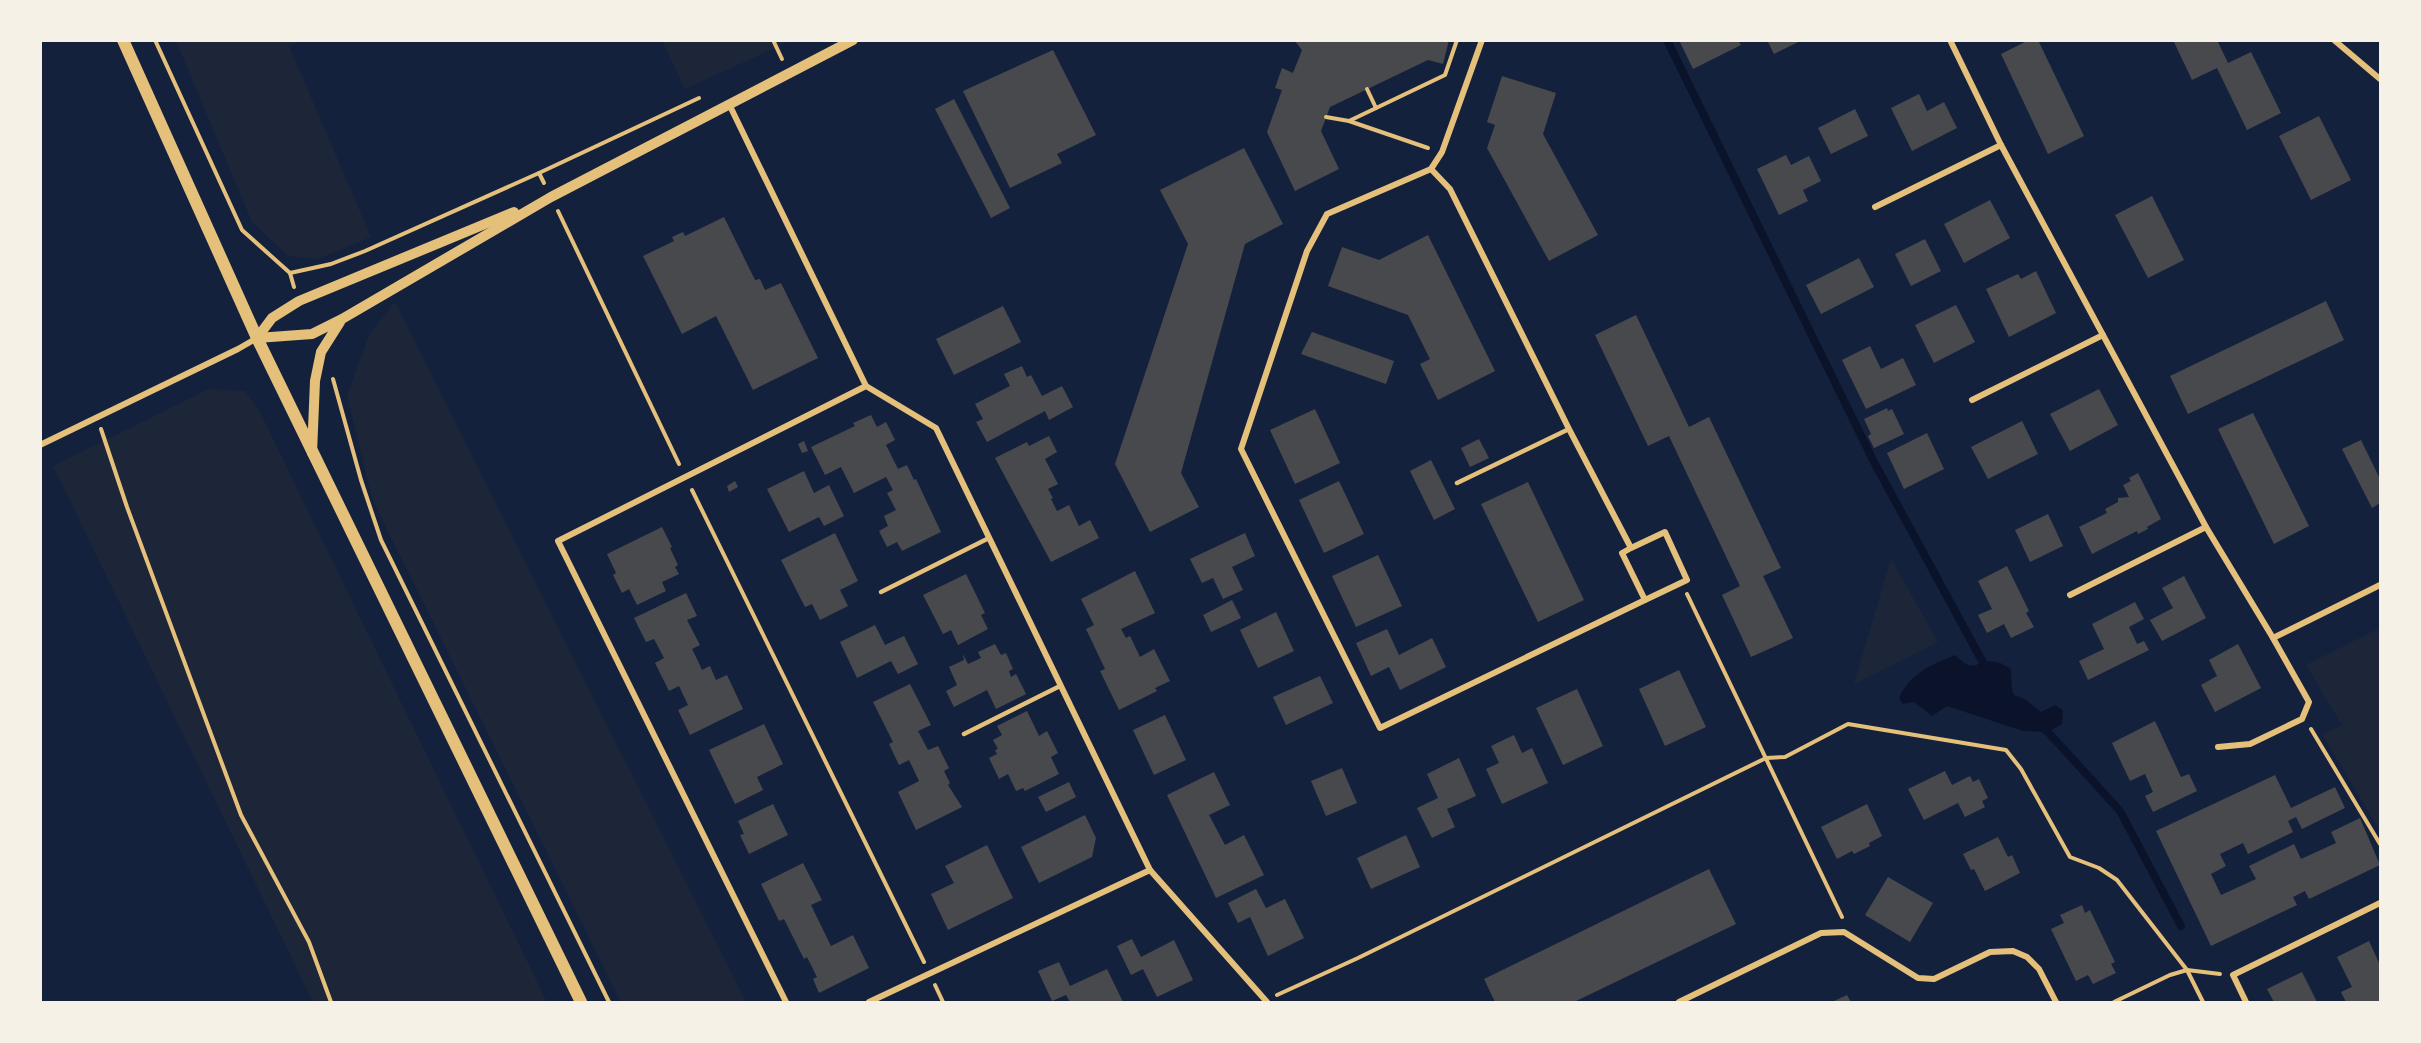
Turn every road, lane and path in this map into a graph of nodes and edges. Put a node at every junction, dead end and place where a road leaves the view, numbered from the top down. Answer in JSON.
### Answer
{"nodes":[{"id":1,"x":123,"y":40,"type":"edge"},
{"id":2,"x":155,"y":40,"type":"edge"},
{"id":3,"x":773,"y":40,"type":"edge"},
{"id":4,"x":853,"y":40,"type":"edge"},
{"id":5,"x":1457,"y":40,"type":"edge"},
{"id":6,"x":1482,"y":40,"type":"edge"},
{"id":7,"x":1950,"y":40,"type":"edge"},
{"id":8,"x":2334,"y":40,"type":"edge"},
{"id":9,"x":838,"y":44,"type":"edge"},
{"id":10,"x":771,"y":63,"type":"dead end"},
{"id":11,"x":2380,"y":79,"type":"edge"},
{"id":12,"x":1367,"y":89,"type":"dead end"},
{"id":13,"x":706,"y":94,"type":"dead end"},
{"id":14,"x":729,"y":104,"type":"junction"},
{"id":15,"x":1377,"y":108,"type":"junction"},
{"id":16,"x":1326,"y":117,"type":"dead end"},
{"id":17,"x":1349,"y":122,"type":"junction"},
{"id":18,"x":2001,"y":145,"type":"junction"},
{"id":19,"x":1442,"y":152,"type":"junction"},
{"id":20,"x":1431,"y":169,"type":"junction"},
{"id":21,"x":551,"y":197,"type":"junction"},
{"id":22,"x":1875,"y":207,"type":"dead end"},
{"id":23,"x":342,"y":319,"type":"junction"},
{"id":24,"x":2103,"y":335,"type":"junction"},
{"id":25,"x":257,"y":338,"type":"junction"},
{"id":26,"x":321,"y":352,"type":"junction"},
{"id":27,"x":866,"y":386,"type":"junction"},
{"id":28,"x":1972,"y":400,"type":"dead end"},
{"id":29,"x":97,"y":417,"type":"junction"},
{"id":30,"x":1569,"y":429,"type":"junction"},
{"id":31,"x":40,"y":444,"type":"edge"},
{"id":32,"x":312,"y":453,"type":"junction"},
{"id":33,"x":685,"y":477,"type":"junction"},
{"id":34,"x":1457,"y":483,"type":"dead end"},
{"id":35,"x":2206,"y":527,"type":"junction"},
{"id":36,"x":989,"y":538,"type":"junction"},
{"id":37,"x":1631,"y":548,"type":"junction"},
{"id":38,"x":1682,"y":583,"type":"junction"},
{"id":39,"x":2380,"y":585,"type":"edge"},
{"id":40,"x":881,"y":592,"type":"dead end"},
{"id":41,"x":2070,"y":595,"type":"dead end"},
{"id":42,"x":1645,"y":600,"type":"junction"},
{"id":43,"x":2272,"y":638,"type":"junction"},
{"id":44,"x":1060,"y":686,"type":"junction"},
{"id":45,"x":2302,"y":719,"type":"junction"},
{"id":46,"x":964,"y":734,"type":"dead end"},
{"id":47,"x":2218,"y":747,"type":"dead end"},
{"id":48,"x":1766,"y":758,"type":"junction"},
{"id":49,"x":2380,"y":844,"type":"edge"},
{"id":50,"x":1150,"y":870,"type":"junction"},
{"id":51,"x":2380,"y":903,"type":"edge"},
{"id":52,"x":1844,"y":932,"type":"junction"},
{"id":53,"x":2187,"y":970,"type":"junction"},
{"id":54,"x":930,"y":975,"type":"junction"},
{"id":55,"x":2233,"y":975,"type":"junction"},
{"id":56,"x":1266,"y":1001,"type":"edge"},
{"id":57,"x":331,"y":1002,"type":"edge"},
{"id":58,"x":581,"y":1002,"type":"edge"},
{"id":59,"x":609,"y":1002,"type":"edge"},
{"id":60,"x":786,"y":1002,"type":"edge"},
{"id":61,"x":869,"y":1002,"type":"edge"},
{"id":62,"x":943,"y":1002,"type":"edge"},
{"id":63,"x":1680,"y":1002,"type":"edge"},
{"id":64,"x":2056,"y":1002,"type":"edge"},
{"id":65,"x":2114,"y":1002,"type":"edge"},
{"id":66,"x":2203,"y":1002,"type":"edge"},
{"id":67,"x":2246,"y":1002,"type":"edge"}],
"edges":[{"from":1,"to":25,"type":"main road"},
{"from":2,"to":13,"type":"path"},
{"from":3,"to":10,"type":"path"},
{"from":4,"to":9,"type":"street"},
{"from":5,"to":15,"type":"path"},
{"from":6,"to":19,"type":"street"},
{"from":7,"to":18,"type":"street"},
{"from":8,"to":11,"type":"street"},
{"from":9,"to":14,"type":"street"},
{"from":12,"to":15,"type":"path"},
{"from":14,"to":21,"type":"street"},
{"from":14,"to":27,"type":"street"},
{"from":15,"to":17,"type":"path"},
{"from":16,"to":17,"type":"path"},
{"from":17,"to":19,"type":"path"},
{"from":18,"to":22,"type":"street"},
{"from":18,"to":24,"type":"street"},
{"from":19,"to":20,"type":"street"},
{"from":20,"to":30,"type":"street"},
{"from":20,"to":42,"type":"street"},
{"from":21,"to":23,"type":"street"},
{"from":21,"to":25,"type":"street"},
{"from":21,"to":33,"type":"path"},
{"from":23,"to":25,"type":"street"},
{"from":23,"to":26,"type":"street"},
{"from":24,"to":28,"type":"street"},
{"from":24,"to":35,"type":"street"},
{"from":25,"to":29,"type":"street"},
{"from":25,"to":32,"type":"main road"},
{"from":26,"to":32,"type":"street"},
{"from":26,"to":59,"type":"path"},
{"from":27,"to":33,"type":"street"},
{"from":27,"to":36,"type":"street"},
{"from":29,"to":31,"type":"street"},
{"from":29,"to":57,"type":"path"},
{"from":30,"to":34,"type":"lane"},
{"from":30,"to":37,"type":"street"},
{"from":32,"to":58,"type":"main road"},
{"from":33,"to":54,"type":"path"},
{"from":33,"to":60,"type":"street"},
{"from":35,"to":41,"type":"street"},
{"from":35,"to":43,"type":"street"},
{"from":36,"to":40,"type":"lane"},
{"from":36,"to":44,"type":"street"},
{"from":37,"to":38,"type":"street"},
{"from":37,"to":42,"type":"street"},
{"from":38,"to":42,"type":"street"},
{"from":38,"to":48,"type":"path"},
{"from":39,"to":43,"type":"street"},
{"from":43,"to":45,"type":"street"},
{"from":44,"to":46,"type":"lane"},
{"from":44,"to":50,"type":"street"},
{"from":45,"to":47,"type":"street"},
{"from":45,"to":49,"type":"path"},
{"from":48,"to":52,"type":"path"},
{"from":48,"to":53,"type":"path"},
{"from":48,"to":56,"type":"path"},
{"from":50,"to":54,"type":"street"},
{"from":50,"to":56,"type":"street"},
{"from":51,"to":55,"type":"street"},
{"from":52,"to":63,"type":"street"},
{"from":52,"to":64,"type":"street"},
{"from":53,"to":55,"type":"path"},
{"from":53,"to":65,"type":"path"},
{"from":53,"to":66,"type":"path"},
{"from":54,"to":61,"type":"street"},
{"from":54,"to":62,"type":"path"},
{"from":55,"to":67,"type":"street"}]}
